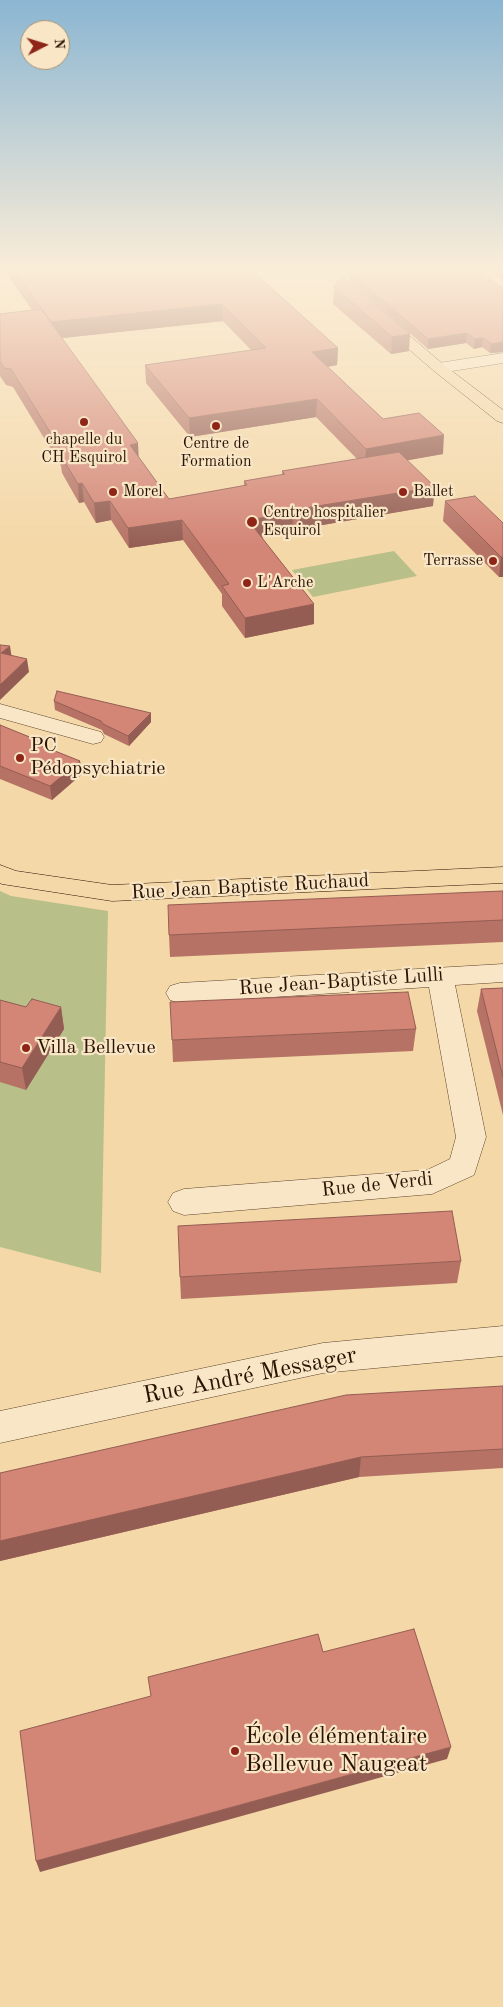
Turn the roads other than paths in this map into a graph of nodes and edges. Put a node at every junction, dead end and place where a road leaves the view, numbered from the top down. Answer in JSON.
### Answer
{"nodes":[{"id":1,"x":429,"y":361,"type":"edge"},
{"id":2,"x":486,"y":361,"type":"edge"},
{"id":3,"x":438,"y":368,"type":"junction"},
{"id":4,"x":503,"y":418,"type":"edge"},
{"id":5,"x":0,"y":711,"type":"edge"},
{"id":6,"x":93,"y":737,"type":"dead end"},
{"id":7,"x":0,"y":873,"type":"edge"},
{"id":8,"x":503,"y":875,"type":"edge"},
{"id":9,"x":503,"y":973,"type":"edge"},
{"id":10,"x":440,"y":976,"type":"junction"},
{"id":11,"x":180,"y":992,"type":"dead end"},
{"id":12,"x":184,"y":1202,"type":"dead end"},
{"id":13,"x":503,"y":1341,"type":"edge"},
{"id":14,"x":0,"y":1427,"type":"edge"}],
"edges":[{"from":1,"to":3,"type":"main road"},
{"from":2,"to":3,"type":"street"},
{"from":3,"to":4,"type":"main road"},
{"from":5,"to":6,"type":"street"},
{"from":7,"to":8,"type":"main road","name":"Rue Jean Baptiste Ruchaud"},
{"from":9,"to":10,"type":"street","name":"Rue Jean-Baptiste Lulli"},
{"from":10,"to":11,"type":"street","name":"Rue Jean-Baptiste Lulli"},
{"from":10,"to":12,"type":"street","name":"Rue de Verdi"},
{"from":13,"to":14,"type":"street","name":"Rue André Messager"}]}
